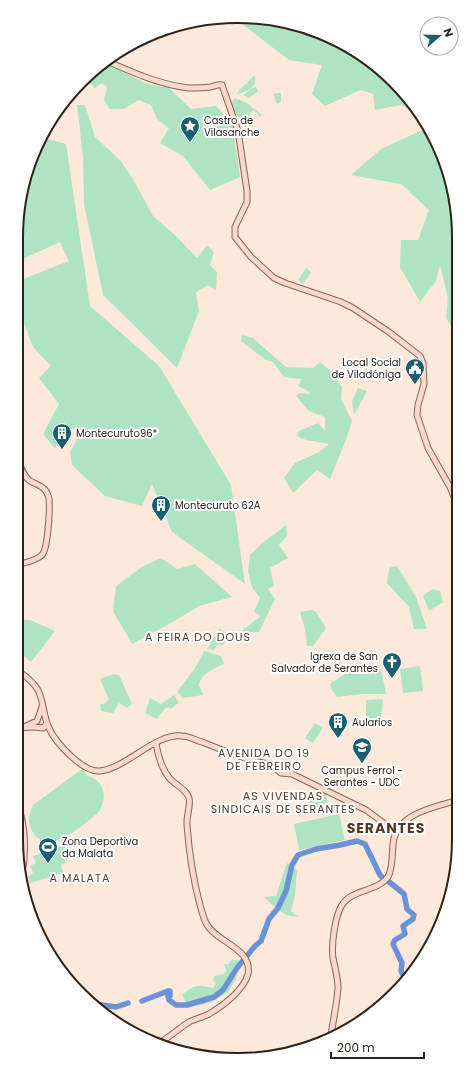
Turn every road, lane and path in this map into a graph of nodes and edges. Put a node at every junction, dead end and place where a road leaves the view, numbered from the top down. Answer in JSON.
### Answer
{"nodes":[{"id":1,"x":112,"y":63,"type":"edge"},
{"id":2,"x":23,"y":470,"type":"edge"},
{"id":3,"x":452,"y":493,"type":"edge"},
{"id":4,"x":23,"y":563,"type":"edge"},
{"id":5,"x":23,"y":674,"type":"edge"},
{"id":6,"x":42,"y":703,"type":"junction"},
{"id":7,"x":38,"y":720,"type":"junction"},
{"id":8,"x":47,"y":722,"type":"junction"},
{"id":9,"x":24,"y":727,"type":"joint"},
{"id":10,"x":41,"y":728,"type":"junction"},
{"id":11,"x":51,"y":733,"type":"junction"},
{"id":12,"x":156,"y":743,"type":"junction"},
{"id":13,"x":452,"y":802,"type":"edge"},
{"id":14,"x":23,"y":825,"type":"edge"},
{"id":15,"x":396,"y":832,"type":"junction"},
{"id":16,"x":24,"y":860,"type":"edge"},
{"id":17,"x":332,"y":1031,"type":"edge"},
{"id":18,"x":163,"y":1040,"type":"edge"}],
"edges":[{"from":1,"to":3,"type":"main road"},
{"from":2,"to":4,"type":"main road"},
{"from":5,"to":6,"type":"main road"},
{"from":6,"to":7,"type":"main road"},
{"from":6,"to":8,"type":"main road"},
{"from":7,"to":8,"type":"main road"},
{"from":7,"to":9,"type":"main road"},
{"from":7,"to":10,"type":"main road"},
{"from":8,"to":10,"type":"main road"},
{"from":8,"to":11,"type":"main road"},
{"from":9,"to":10,"type":"main road"},
{"from":10,"to":11,"type":"main road"},
{"from":11,"to":12,"type":"main road"},
{"from":12,"to":15,"type":"main road"},
{"from":12,"to":18,"type":"main road"},
{"from":13,"to":15,"type":"main road"},
{"from":14,"to":16,"type":"main road"},
{"from":15,"to":17,"type":"main road"}]}
